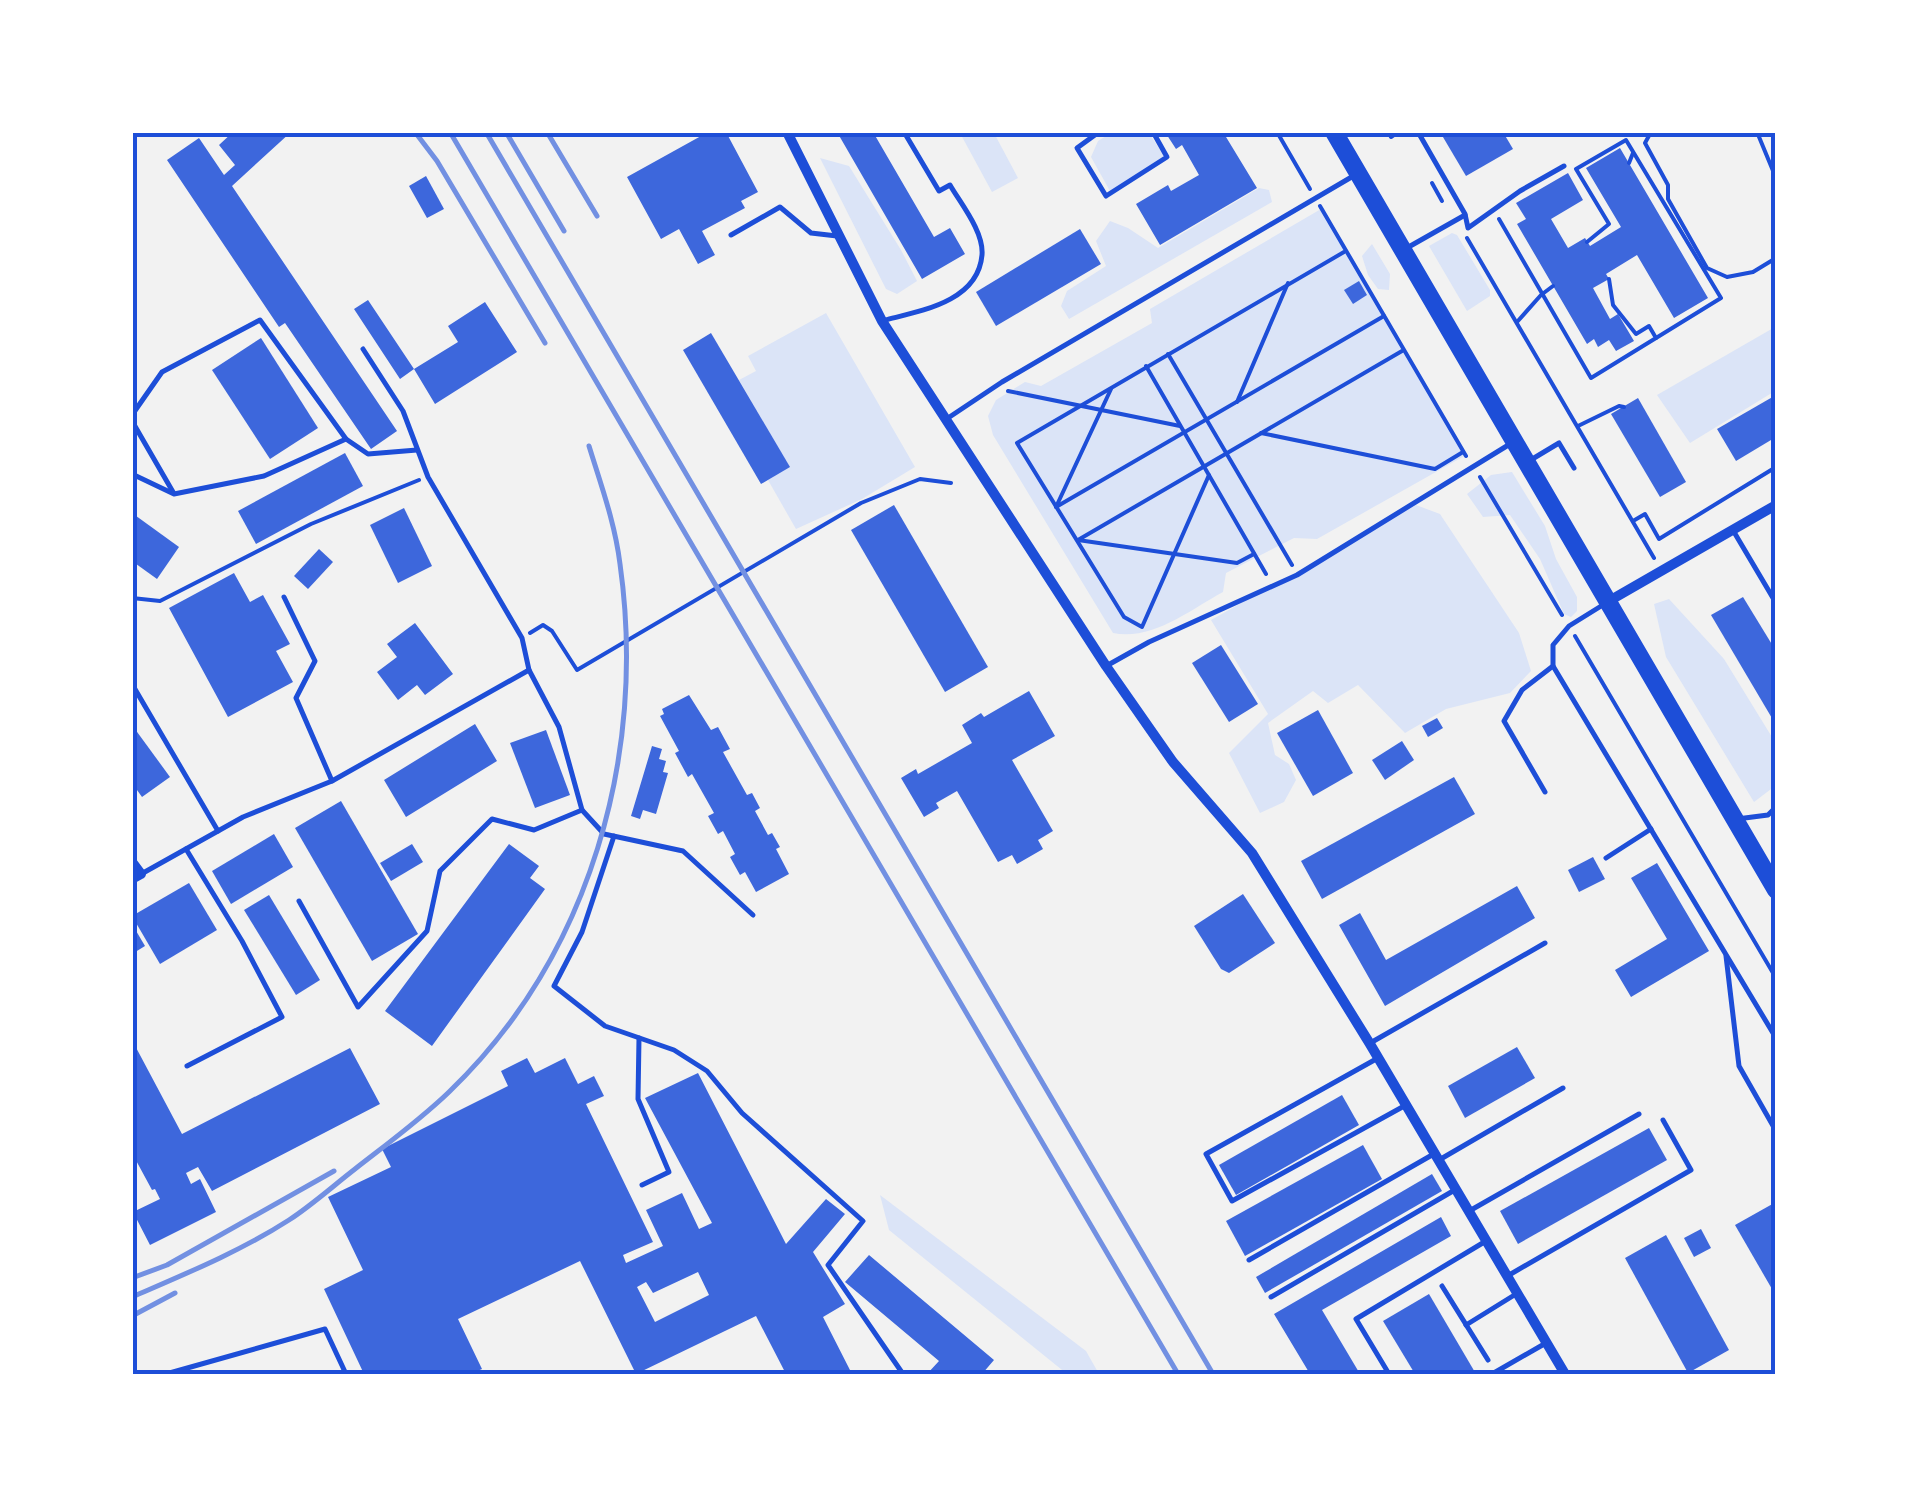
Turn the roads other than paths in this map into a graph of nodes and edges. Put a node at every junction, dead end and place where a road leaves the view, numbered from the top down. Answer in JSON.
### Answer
{"nodes":[{"id":1,"x":787,"y":132,"type":"edge"},
{"id":2,"x":904,"y":132,"type":"edge"},
{"id":3,"x":1098,"y":132,"type":"edge"},
{"id":4,"x":1153,"y":132,"type":"edge"},
{"id":5,"x":1334,"y":132,"type":"edge"},
{"id":6,"x":1418,"y":132,"type":"edge"},
{"id":7,"x":1564,"y":166,"type":"dead end"},
{"id":8,"x":1357,"y":173,"type":"junction"},
{"id":9,"x":1465,"y":214,"type":"junction"},
{"id":10,"x":731,"y":235,"type":"dead end"},
{"id":11,"x":837,"y":236,"type":"junction"},
{"id":12,"x":1402,"y":250,"type":"junction"},
{"id":13,"x":882,"y":321,"type":"junction"},
{"id":14,"x":363,"y":349,"type":"dead end"},
{"id":15,"x":132,"y":418,"type":"edge"},
{"id":16,"x":947,"y":418,"type":"junction"},
{"id":17,"x":346,"y":439,"type":"junction"},
{"id":18,"x":1513,"y":442,"type":"junction"},
{"id":19,"x":416,"y":450,"type":"junction"},
{"id":20,"x":1526,"y":463,"type":"junction"},
{"id":21,"x":1574,"y":468,"type":"dead end"},
{"id":22,"x":132,"y":474,"type":"edge"},
{"id":23,"x":174,"y":494,"type":"junction"},
{"id":24,"x":1776,"y":505,"type":"edge"},
{"id":25,"x":1733,"y":530,"type":"junction"},
{"id":26,"x":284,"y":596,"type":"dead end"},
{"id":27,"x":1609,"y":601,"type":"junction"},
{"id":28,"x":1776,"y":603,"type":"edge"},
{"id":29,"x":1106,"y":666,"type":"junction"},
{"id":30,"x":1553,"y":666,"type":"junction"},
{"id":31,"x":528,"y":670,"type":"junction"},
{"id":32,"x":132,"y":684,"type":"edge"},
{"id":33,"x":332,"y":781,"type":"junction"},
{"id":34,"x":1545,"y":792,"type":"dead end"},
{"id":35,"x":1776,"y":807,"type":"edge"},
{"id":36,"x":582,"y":810,"type":"junction"},
{"id":37,"x":1734,"y":819,"type":"junction"},
{"id":38,"x":1652,"y":829,"type":"junction"},
{"id":39,"x":218,"y":831,"type":"junction"},
{"id":40,"x":614,"y":836,"type":"junction"},
{"id":41,"x":186,"y":849,"type":"junction"},
{"id":42,"x":1606,"y":858,"type":"dead end"},
{"id":43,"x":132,"y":862,"type":"edge"},
{"id":44,"x":137,"y":876,"type":"edge"},
{"id":45,"x":1776,"y":890,"type":"edge"},
{"id":46,"x":299,"y":902,"type":"dead end"},
{"id":47,"x":753,"y":915,"type":"dead end"},
{"id":48,"x":1545,"y":944,"type":"dead end"},
{"id":49,"x":1726,"y":953,"type":"junction"},
{"id":50,"x":640,"y":1038,"type":"junction"},
{"id":51,"x":1776,"y":1038,"type":"edge"},
{"id":52,"x":1370,"y":1044,"type":"junction"},
{"id":53,"x":1378,"y":1058,"type":"junction"},
{"id":54,"x":187,"y":1066,"type":"dead end"},
{"id":55,"x":1563,"y":1088,"type":"dead end"},
{"id":56,"x":1406,"y":1105,"type":"junction"},
{"id":57,"x":1639,"y":1114,"type":"dead end"},
{"id":58,"x":1663,"y":1120,"type":"dead end"},
{"id":59,"x":1776,"y":1131,"type":"edge"},
{"id":60,"x":1437,"y":1157,"type":"junction"},
{"id":61,"x":642,"y":1185,"type":"dead end"},
{"id":62,"x":1456,"y":1190,"type":"junction"},
{"id":63,"x":1469,"y":1211,"type":"junction"},
{"id":64,"x":1486,"y":1242,"type":"junction"},
{"id":65,"x":1249,"y":1260,"type":"dead end"},
{"id":66,"x":1506,"y":1276,"type":"junction"},
{"id":67,"x":1442,"y":1286,"type":"dead end"},
{"id":68,"x":1516,"y":1294,"type":"junction"},
{"id":69,"x":1270,"y":1297,"type":"dead end"},
{"id":70,"x":1466,"y":1325,"type":"junction"},
{"id":71,"x":1546,"y":1343,"type":"junction"},
{"id":72,"x":1488,"y":1360,"type":"dead end"},
{"id":73,"x":166,"y":1374,"type":"edge"},
{"id":74,"x":346,"y":1374,"type":"edge"},
{"id":75,"x":902,"y":1374,"type":"edge"},
{"id":76,"x":1389,"y":1374,"type":"edge"},
{"id":77,"x":1492,"y":1374,"type":"edge"},
{"id":78,"x":1565,"y":1374,"type":"edge"}],
"edges":[{"from":1,"to":11,"type":"street"},
{"from":2,"to":13,"type":"lane"},
{"from":3,"to":4,"type":"lane"},
{"from":5,"to":8,"type":"main road"},
{"from":6,"to":9,"type":"lane"},
{"from":7,"to":9,"type":"lane"},
{"from":8,"to":12,"type":"main road"},
{"from":8,"to":16,"type":"lane"},
{"from":9,"to":12,"type":"lane"},
{"from":10,"to":11,"type":"lane"},
{"from":11,"to":13,"type":"street"},
{"from":12,"to":18,"type":"main road"},
{"from":13,"to":16,"type":"street"},
{"from":14,"to":19,"type":"lane"},
{"from":15,"to":17,"type":"lane"},
{"from":15,"to":23,"type":"lane"},
{"from":16,"to":29,"type":"street"},
{"from":17,"to":19,"type":"lane"},
{"from":17,"to":23,"type":"lane"},
{"from":18,"to":20,"type":"main road"},
{"from":18,"to":29,"type":"lane"},
{"from":19,"to":31,"type":"lane"},
{"from":20,"to":21,"type":"lane"},
{"from":20,"to":27,"type":"main road"},
{"from":22,"to":23,"type":"lane"},
{"from":24,"to":25,"type":"street"},
{"from":25,"to":27,"type":"street"},
{"from":25,"to":28,"type":"lane"},
{"from":26,"to":33,"type":"lane"},
{"from":27,"to":30,"type":"lane"},
{"from":27,"to":37,"type":"main road"},
{"from":29,"to":52,"type":"street"},
{"from":30,"to":34,"type":"lane"},
{"from":30,"to":38,"type":"lane"},
{"from":31,"to":33,"type":"lane"},
{"from":31,"to":36,"type":"lane"},
{"from":32,"to":39,"type":"lane"},
{"from":33,"to":39,"type":"lane"},
{"from":35,"to":37,"type":"lane"},
{"from":36,"to":40,"type":"lane"},
{"from":36,"to":46,"type":"lane"},
{"from":37,"to":45,"type":"main road"},
{"from":38,"to":42,"type":"lane"},
{"from":38,"to":49,"type":"lane"},
{"from":39,"to":41,"type":"lane"},
{"from":40,"to":47,"type":"lane"},
{"from":40,"to":50,"type":"lane"},
{"from":41,"to":44,"type":"lane"},
{"from":41,"to":54,"type":"lane"},
{"from":43,"to":44,"type":"street"},
{"from":48,"to":52,"type":"lane"},
{"from":49,"to":51,"type":"lane"},
{"from":49,"to":59,"type":"lane"},
{"from":50,"to":61,"type":"lane"},
{"from":50,"to":75,"type":"lane"},
{"from":52,"to":53,"type":"street"},
{"from":53,"to":56,"type":"street"},
{"from":53,"to":56,"type":"lane"},
{"from":55,"to":60,"type":"lane"},
{"from":56,"to":60,"type":"street"},
{"from":57,"to":63,"type":"lane"},
{"from":58,"to":66,"type":"lane"},
{"from":60,"to":62,"type":"street"},
{"from":60,"to":65,"type":"lane"},
{"from":62,"to":63,"type":"street"},
{"from":62,"to":69,"type":"lane"},
{"from":63,"to":64,"type":"street"},
{"from":64,"to":66,"type":"street"},
{"from":64,"to":76,"type":"lane"},
{"from":66,"to":68,"type":"street"},
{"from":67,"to":70,"type":"lane"},
{"from":68,"to":70,"type":"lane"},
{"from":68,"to":71,"type":"street"},
{"from":70,"to":72,"type":"lane"},
{"from":71,"to":77,"type":"lane"},
{"from":71,"to":78,"type":"street"},
{"from":73,"to":74,"type":"lane"}]}
